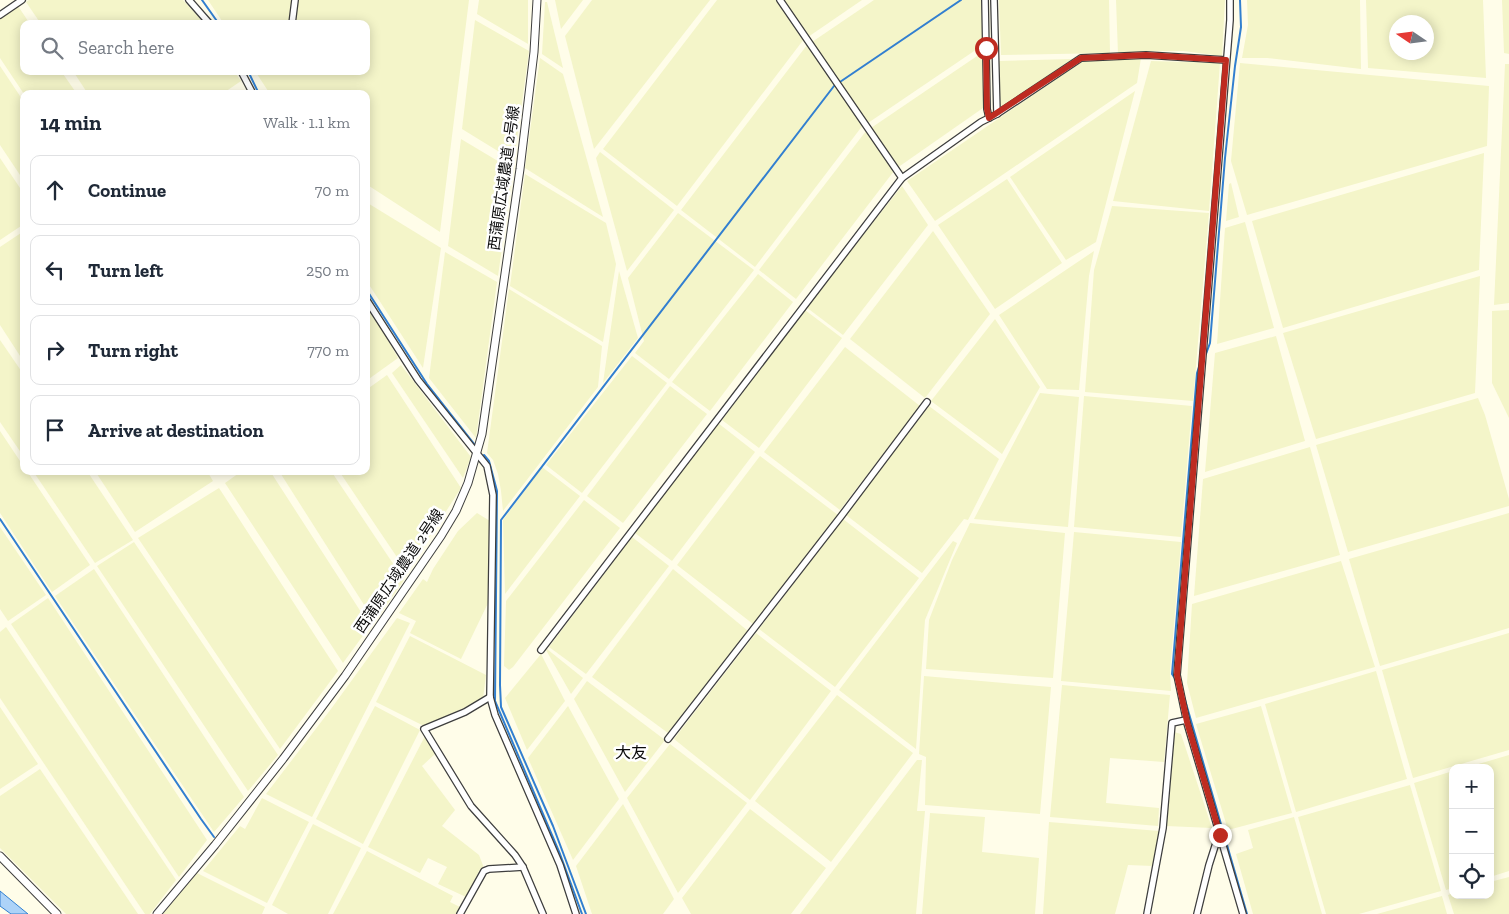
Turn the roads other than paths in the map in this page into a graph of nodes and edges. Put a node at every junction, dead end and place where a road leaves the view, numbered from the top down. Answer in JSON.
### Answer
{"nodes":[{"id":1,"x":22,"y":0,"type":"edge"},
{"id":2,"x":189,"y":0,"type":"edge"},
{"id":3,"x":295,"y":0,"type":"edge"},
{"id":4,"x":537,"y":0,"type":"edge"},
{"id":5,"x":780,"y":0,"type":"edge"},
{"id":6,"x":986,"y":0,"type":"edge"},
{"id":7,"x":994,"y":0,"type":"edge"},
{"id":8,"x":1230,"y":0,"type":"edge"},
{"id":9,"x":0,"y":15,"type":"edge"},
{"id":10,"x":206,"y":20,"type":"edge"},
{"id":11,"x":292,"y":20,"type":"edge"},
{"id":12,"x":1226,"y":60,"type":"junction"},
{"id":13,"x":243,"y":75,"type":"edge"},
{"id":14,"x":251,"y":90,"type":"edge"},
{"id":15,"x":997,"y":114,"type":"junction"},
{"id":16,"x":989,"y":118,"type":"junction"},
{"id":17,"x":902,"y":178,"type":"junction"},
{"id":18,"x":370,"y":305,"type":"edge"},
{"id":19,"x":927,"y":402,"type":"dead end"},
{"id":20,"x":477,"y":454,"type":"junction"},
{"id":21,"x":541,"y":650,"type":"dead end"},
{"id":22,"x":490,"y":697,"type":"junction"},
{"id":23,"x":1186,"y":720,"type":"junction"},
{"id":24,"x":668,"y":739,"type":"dead end"},
{"id":25,"x":1222,"y":839,"type":"junction"},
{"id":26,"x":0,"y":856,"type":"edge"},
{"id":27,"x":523,"y":868,"type":"junction"},
{"id":28,"x":57,"y":914,"type":"edge"},
{"id":29,"x":157,"y":914,"type":"edge"},
{"id":30,"x":460,"y":914,"type":"edge"},
{"id":31,"x":543,"y":914,"type":"edge"},
{"id":32,"x":576,"y":914,"type":"edge"},
{"id":33,"x":1147,"y":914,"type":"edge"},
{"id":34,"x":1197,"y":914,"type":"edge"},
{"id":35,"x":1243,"y":914,"type":"edge"}],
"edges":[{"from":1,"to":9,"type":"street"},
{"from":2,"to":10,"type":"street"},
{"from":3,"to":11,"type":"street"},
{"from":4,"to":20,"type":"street","name":"西蒲原広域農道 2号線"},
{"from":5,"to":17,"type":"street"},
{"from":6,"to":16,"type":"street"},
{"from":7,"to":15,"type":"street"},
{"from":8,"to":12,"type":"street"},
{"from":12,"to":15,"type":"street"},
{"from":12,"to":23,"type":"street"},
{"from":13,"to":14,"type":"street"},
{"from":15,"to":16,"type":"street"},
{"from":16,"to":17,"type":"street"},
{"from":17,"to":21,"type":"street"},
{"from":18,"to":20,"type":"street"},
{"from":19,"to":24,"type":"street"},
{"from":20,"to":22,"type":"street"},
{"from":20,"to":29,"type":"street","name":"西蒲原広域農道 2号線"},
{"from":22,"to":27,"type":"street"},
{"from":22,"to":32,"type":"street"},
{"from":23,"to":25,"type":"street"},
{"from":23,"to":33,"type":"street"},
{"from":25,"to":34,"type":"street"},
{"from":25,"to":35,"type":"street"},
{"from":26,"to":28,"type":"street"},
{"from":27,"to":30,"type":"street"},
{"from":27,"to":31,"type":"street"}]}
